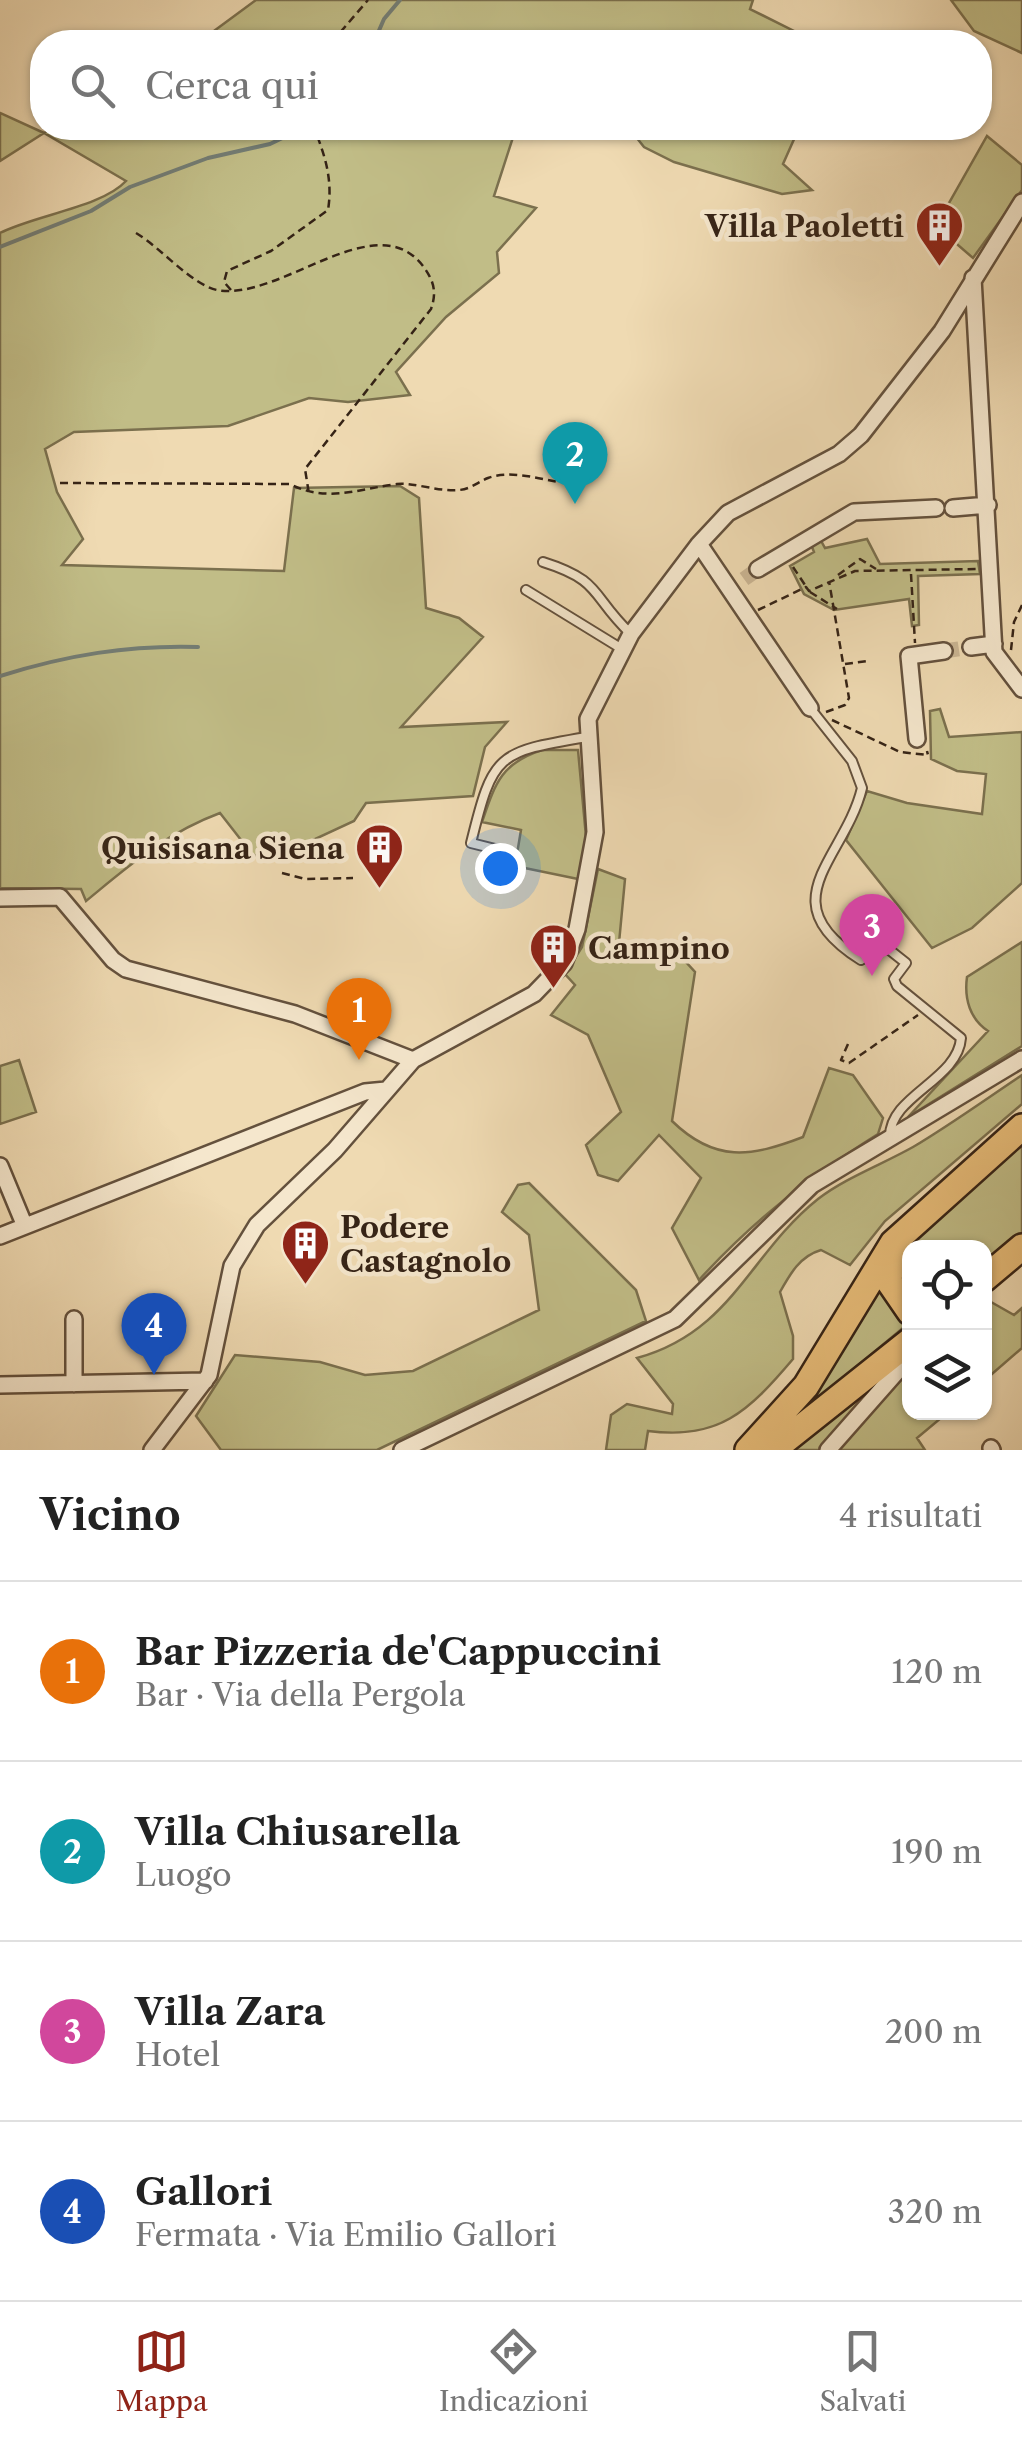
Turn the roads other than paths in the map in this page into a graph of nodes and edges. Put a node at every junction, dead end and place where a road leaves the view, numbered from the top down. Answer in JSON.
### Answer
{"nodes":[{"id":1,"x":1022,"y":202,"type":"edge"},
{"id":2,"x":973,"y":278,"type":"junction"},
{"id":3,"x":988,"y":506,"type":"junction"},
{"id":4,"x":699,"y":544,"type":"junction"},
{"id":5,"x":543,"y":562,"type":"dead end"},
{"id":6,"x":758,"y":569,"type":"tunnel mouth"},
{"id":7,"x":526,"y":590,"type":"dead end"},
{"id":8,"x":631,"y":634,"type":"junction"},
{"id":9,"x":994,"y":644,"type":"junction"},
{"id":10,"x":971,"y":647,"type":"tunnel mouth"},
{"id":11,"x":622,"y":649,"type":"junction"},
{"id":12,"x":944,"y":650,"type":"tunnel mouth"},
{"id":13,"x":1022,"y":688,"type":"edge"},
{"id":14,"x":810,"y":708,"type":"joint"},
{"id":15,"x":587,"y":737,"type":"junction"},
{"id":16,"x":922,"y":739,"type":"road end"},
{"id":17,"x":511,"y":853,"type":"dead end"},
{"id":18,"x":0,"y":898,"type":"edge"},
{"id":19,"x":1022,"y":1058,"type":"edge"},
{"id":20,"x":412,"y":1060,"type":"junction"},
{"id":21,"x":386,"y":1090,"type":"junction"},
{"id":22,"x":1022,"y":1127,"type":"edge"},
{"id":23,"x":890,"y":1138,"type":"junction"},
{"id":24,"x":0,"y":1166,"type":"edge"},
{"id":25,"x":24,"y":1224,"type":"junction"},
{"id":26,"x":904,"y":1232,"type":"junction"},
{"id":27,"x":0,"y":1236,"type":"edge"},
{"id":28,"x":1022,"y":1246,"type":"edge"},
{"id":29,"x":992,"y":1272,"type":"edge"},
{"id":30,"x":902,"y":1300,"type":"edge"},
{"id":31,"x":74,"y":1319,"type":"dead end"},
{"id":32,"x":902,"y":1348,"type":"edge"},
{"id":33,"x":902,"y":1366,"type":"edge"},
{"id":34,"x":205,"y":1381,"type":"junction"},
{"id":35,"x":158,"y":1382,"type":"junction"},
{"id":36,"x":74,"y":1384,"type":"junction"},
{"id":37,"x":0,"y":1386,"type":"edge"},
{"id":38,"x":179,"y":1413,"type":"junction"},
{"id":39,"x":152,"y":1450,"type":"edge"},
{"id":40,"x":402,"y":1450,"type":"edge"},
{"id":41,"x":748,"y":1450,"type":"edge"},
{"id":42,"x":773,"y":1450,"type":"edge"},
{"id":43,"x":828,"y":1450,"type":"edge"}],
"edges":[{"from":1,"to":2,"type":"street"},
{"from":2,"to":3,"type":"street"},
{"from":2,"to":4,"type":"street"},
{"from":3,"to":6,"type":"street"},
{"from":3,"to":9,"type":"street"},
{"from":4,"to":8,"type":"street"},
{"from":4,"to":14,"type":"street"},
{"from":5,"to":8,"type":"lane"},
{"from":7,"to":11,"type":"lane"},
{"from":8,"to":11,"type":"street"},
{"from":9,"to":10,"type":"street"},
{"from":9,"to":13,"type":"street"},
{"from":11,"to":15,"type":"street"},
{"from":12,"to":16,"type":"street"},
{"from":14,"to":23,"type":"lane"},
{"from":15,"to":17,"type":"lane"},
{"from":15,"to":20,"type":"street"},
{"from":18,"to":20,"type":"street"},
{"from":19,"to":23,"type":"street"},
{"from":20,"to":21,"type":"street"},
{"from":21,"to":25,"type":"street"},
{"from":21,"to":34,"type":"street"},
{"from":22,"to":26,"type":"main road"},
{"from":23,"to":40,"type":"street"},
{"from":24,"to":25,"type":"street"},
{"from":25,"to":27,"type":"street"},
{"from":26,"to":30,"type":"main road"},
{"from":26,"to":41,"type":"main road"},
{"from":28,"to":29,"type":"main road"},
{"from":31,"to":36,"type":"street"},
{"from":32,"to":42,"type":"main road"},
{"from":33,"to":43,"type":"street"},
{"from":34,"to":35,"type":"street"},
{"from":34,"to":38,"type":"street"},
{"from":35,"to":36,"type":"street"},
{"from":35,"to":38,"type":"street"},
{"from":36,"to":37,"type":"street"},
{"from":38,"to":39,"type":"street"}]}
